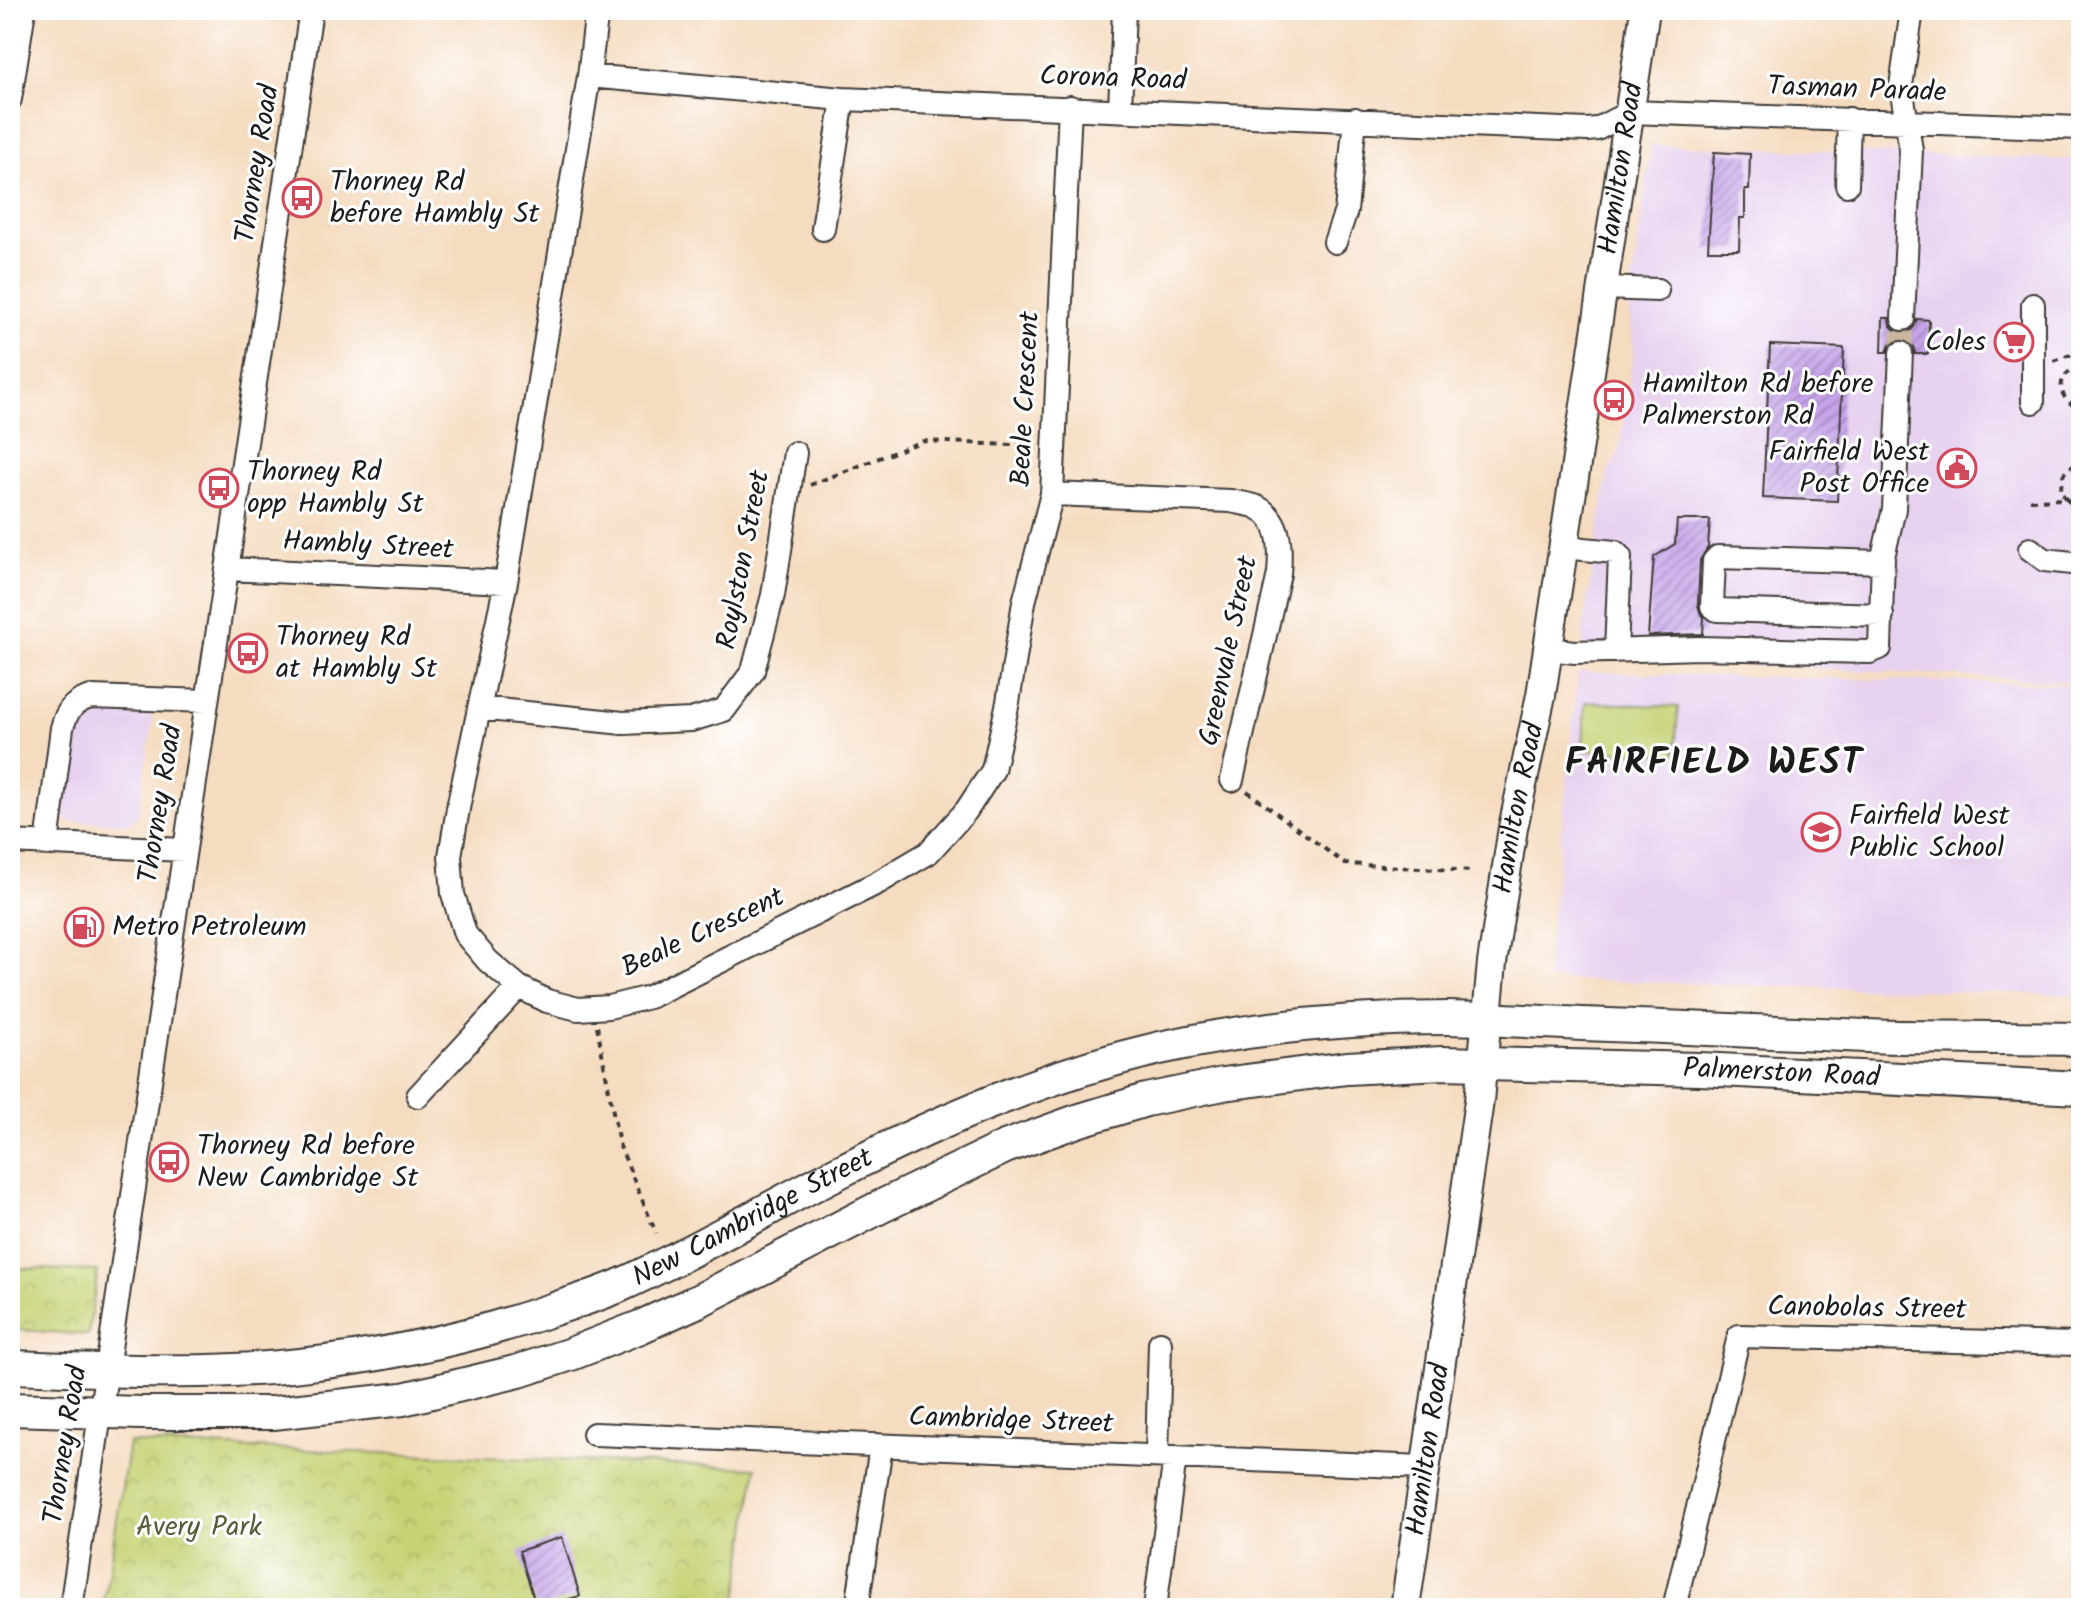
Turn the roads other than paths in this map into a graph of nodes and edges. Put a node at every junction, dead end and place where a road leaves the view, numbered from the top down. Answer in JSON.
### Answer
{"nodes":[{"id":1,"x":24,"y":10,"type":"edge"},
{"id":2,"x":311,"y":10,"type":"edge"},
{"id":3,"x":597,"y":10,"type":"edge"},
{"id":4,"x":1124,"y":10,"type":"edge"},
{"id":5,"x":1645,"y":10,"type":"edge"},
{"id":6,"x":1912,"y":10,"type":"edge"},
{"id":7,"x":589,"y":76,"type":"junction"},
{"id":8,"x":10,"y":99,"type":"edge"},
{"id":9,"x":843,"y":99,"type":"junction"},
{"id":10,"x":1070,"y":107,"type":"junction"},
{"id":11,"x":1120,"y":109,"type":"junction"},
{"id":12,"x":1630,"y":112,"type":"junction"},
{"id":13,"x":1355,"y":119,"type":"junction"},
{"id":14,"x":1849,"y":119,"type":"junction"},
{"id":15,"x":1906,"y":122,"type":"junction"},
{"id":16,"x":2081,"y":128,"type":"edge"},
{"id":17,"x":1847,"y":185,"type":"dead end"},
{"id":18,"x":823,"y":229,"type":"dead end"},
{"id":19,"x":1335,"y":242,"type":"dead end"},
{"id":20,"x":1603,"y":288,"type":"junction"},
{"id":21,"x":1657,"y":290,"type":"dead end"},
{"id":22,"x":2033,"y":305,"type":"dead end"},
{"id":23,"x":1903,"y":319,"type":"tunnel mouth"},
{"id":24,"x":1901,"y":353,"type":"tunnel mouth"},
{"id":25,"x":2033,"y":402,"type":"dead end"},
{"id":26,"x":795,"y":453,"type":"dead end"},
{"id":27,"x":1052,"y":494,"type":"junction"},
{"id":28,"x":1563,"y":547,"type":"junction"},
{"id":29,"x":2030,"y":549,"type":"dead end"},
{"id":30,"x":1883,"y":562,"type":"junction"},
{"id":31,"x":2081,"y":564,"type":"edge"},
{"id":32,"x":227,"y":569,"type":"junction"},
{"id":33,"x":506,"y":582,"type":"junction"},
{"id":34,"x":1882,"y":615,"type":"junction"},
{"id":35,"x":1548,"y":649,"type":"junction"},
{"id":36,"x":1616,"y":651,"type":"junction"},
{"id":37,"x":207,"y":701,"type":"junction"},
{"id":38,"x":479,"y":708,"type":"junction"},
{"id":39,"x":1232,"y":780,"type":"road end"},
{"id":40,"x":10,"y":842,"type":"edge"},
{"id":41,"x":47,"y":844,"type":"junction"},
{"id":42,"x":184,"y":850,"type":"junction"},
{"id":43,"x":519,"y":987,"type":"junction"},
{"id":44,"x":1487,"y":1019,"type":"junction"},
{"id":45,"x":2081,"y":1039,"type":"edge"},
{"id":46,"x":1483,"y":1064,"type":"junction"},
{"id":47,"x":2081,"y":1088,"type":"edge"},
{"id":48,"x":418,"y":1096,"type":"dead end"},
{"id":49,"x":1160,"y":1343,"type":"dead end"},
{"id":50,"x":2081,"y":1344,"type":"edge"},
{"id":51,"x":10,"y":1367,"type":"edge"},
{"id":52,"x":107,"y":1370,"type":"junction"},
{"id":53,"x":10,"y":1409,"type":"edge"},
{"id":54,"x":101,"y":1412,"type":"junction"},
{"id":55,"x":594,"y":1434,"type":"dead end"},
{"id":56,"x":881,"y":1446,"type":"junction"},
{"id":57,"x":1166,"y":1456,"type":"junction"},
{"id":58,"x":1425,"y":1467,"type":"junction"},
{"id":59,"x":71,"y":1608,"type":"edge"},
{"id":60,"x":857,"y":1608,"type":"edge"},
{"id":61,"x":1155,"y":1608,"type":"edge"},
{"id":62,"x":1405,"y":1608,"type":"edge"},
{"id":63,"x":1674,"y":1608,"type":"edge"}],
"edges":[{"from":1,"to":8,"type":"street"},
{"from":2,"to":32,"type":"street","name":"Thorney Road"},
{"from":3,"to":7,"type":"street","name":"Beale Crescent"},
{"from":4,"to":11,"type":"street"},
{"from":5,"to":12,"type":"main road","name":"Hamilton Road"},
{"from":6,"to":15,"type":"street"},
{"from":7,"to":9,"type":"street","name":"Corona Road"},
{"from":7,"to":33,"type":"street","name":"Beale Crescent"},
{"from":9,"to":10,"type":"street","name":"Corona Road"},
{"from":9,"to":18,"type":"street"},
{"from":10,"to":11,"type":"street","name":"Corona Road"},
{"from":10,"to":27,"type":"street","name":"Beale Crescent"},
{"from":11,"to":13,"type":"street","name":"Corona Road"},
{"from":12,"to":13,"type":"street","name":"Corona Road"},
{"from":12,"to":14,"type":"street","name":"Tasman Parade"},
{"from":12,"to":20,"type":"main road","name":"Hamilton Road"},
{"from":13,"to":19,"type":"street"},
{"from":14,"to":15,"type":"street","name":"Tasman Parade"},
{"from":14,"to":17,"type":"street"},
{"from":15,"to":16,"type":"street","name":"Tasman Parade"},
{"from":15,"to":23,"type":"street"},
{"from":20,"to":21,"type":"street"},
{"from":20,"to":28,"type":"main road","name":"Hamilton Road"},
{"from":22,"to":25,"type":"street"},
{"from":24,"to":30,"type":"street"},
{"from":26,"to":38,"type":"street","name":"Roylston Street"},
{"from":27,"to":39,"type":"street","name":"Greenvale Street"},
{"from":27,"to":43,"type":"street","name":"Beale Crescent"},
{"from":28,"to":35,"type":"main road","name":"Hamilton Road"},
{"from":28,"to":36,"type":"street"},
{"from":29,"to":31,"type":"street"},
{"from":30,"to":34,"type":"street"},
{"from":30,"to":34,"type":"street"},
{"from":32,"to":33,"type":"street","name":"Hambly Street"},
{"from":32,"to":37,"type":"street","name":"Thorney Road"},
{"from":33,"to":38,"type":"street","name":"Beale Crescent"},
{"from":34,"to":36,"type":"street"},
{"from":35,"to":36,"type":"street"},
{"from":35,"to":44,"type":"main road","name":"Hamilton Road"},
{"from":37,"to":41,"type":"street"},
{"from":37,"to":42,"type":"street","name":"Thorney Road"},
{"from":38,"to":43,"type":"street","name":"Beale Crescent"},
{"from":40,"to":41,"type":"street"},
{"from":41,"to":42,"type":"street"},
{"from":42,"to":52,"type":"street","name":"Thorney Road"},
{"from":43,"to":48,"type":"street"},
{"from":44,"to":45,"type":"highway","name":"Palmerston Road"},
{"from":44,"to":46,"type":"main road","name":"Hamilton Road"},
{"from":44,"to":52,"type":"highway","name":"New Cambridge Street"},
{"from":46,"to":47,"type":"highway","name":"Palmerston Road"},
{"from":46,"to":54,"type":"highway","name":"New Cambridge Street"},
{"from":46,"to":58,"type":"main road","name":"Hamilton Road"},
{"from":49,"to":57,"type":"street"},
{"from":50,"to":63,"type":"street","name":"Canobolas Street"},
{"from":51,"to":52,"type":"highway","name":"New Cambridge Street"},
{"from":52,"to":54,"type":"street","name":"Thorney Road"},
{"from":53,"to":54,"type":"highway","name":"New Cambridge Street"},
{"from":54,"to":59,"type":"street","name":"Thorney Road"},
{"from":55,"to":56,"type":"street","name":"Cambridge Street"},
{"from":56,"to":57,"type":"street","name":"Cambridge Street"},
{"from":56,"to":60,"type":"street"},
{"from":57,"to":58,"type":"street","name":"Cambridge Street"},
{"from":57,"to":61,"type":"street"},
{"from":58,"to":62,"type":"main road","name":"Hamilton Road"}]}
